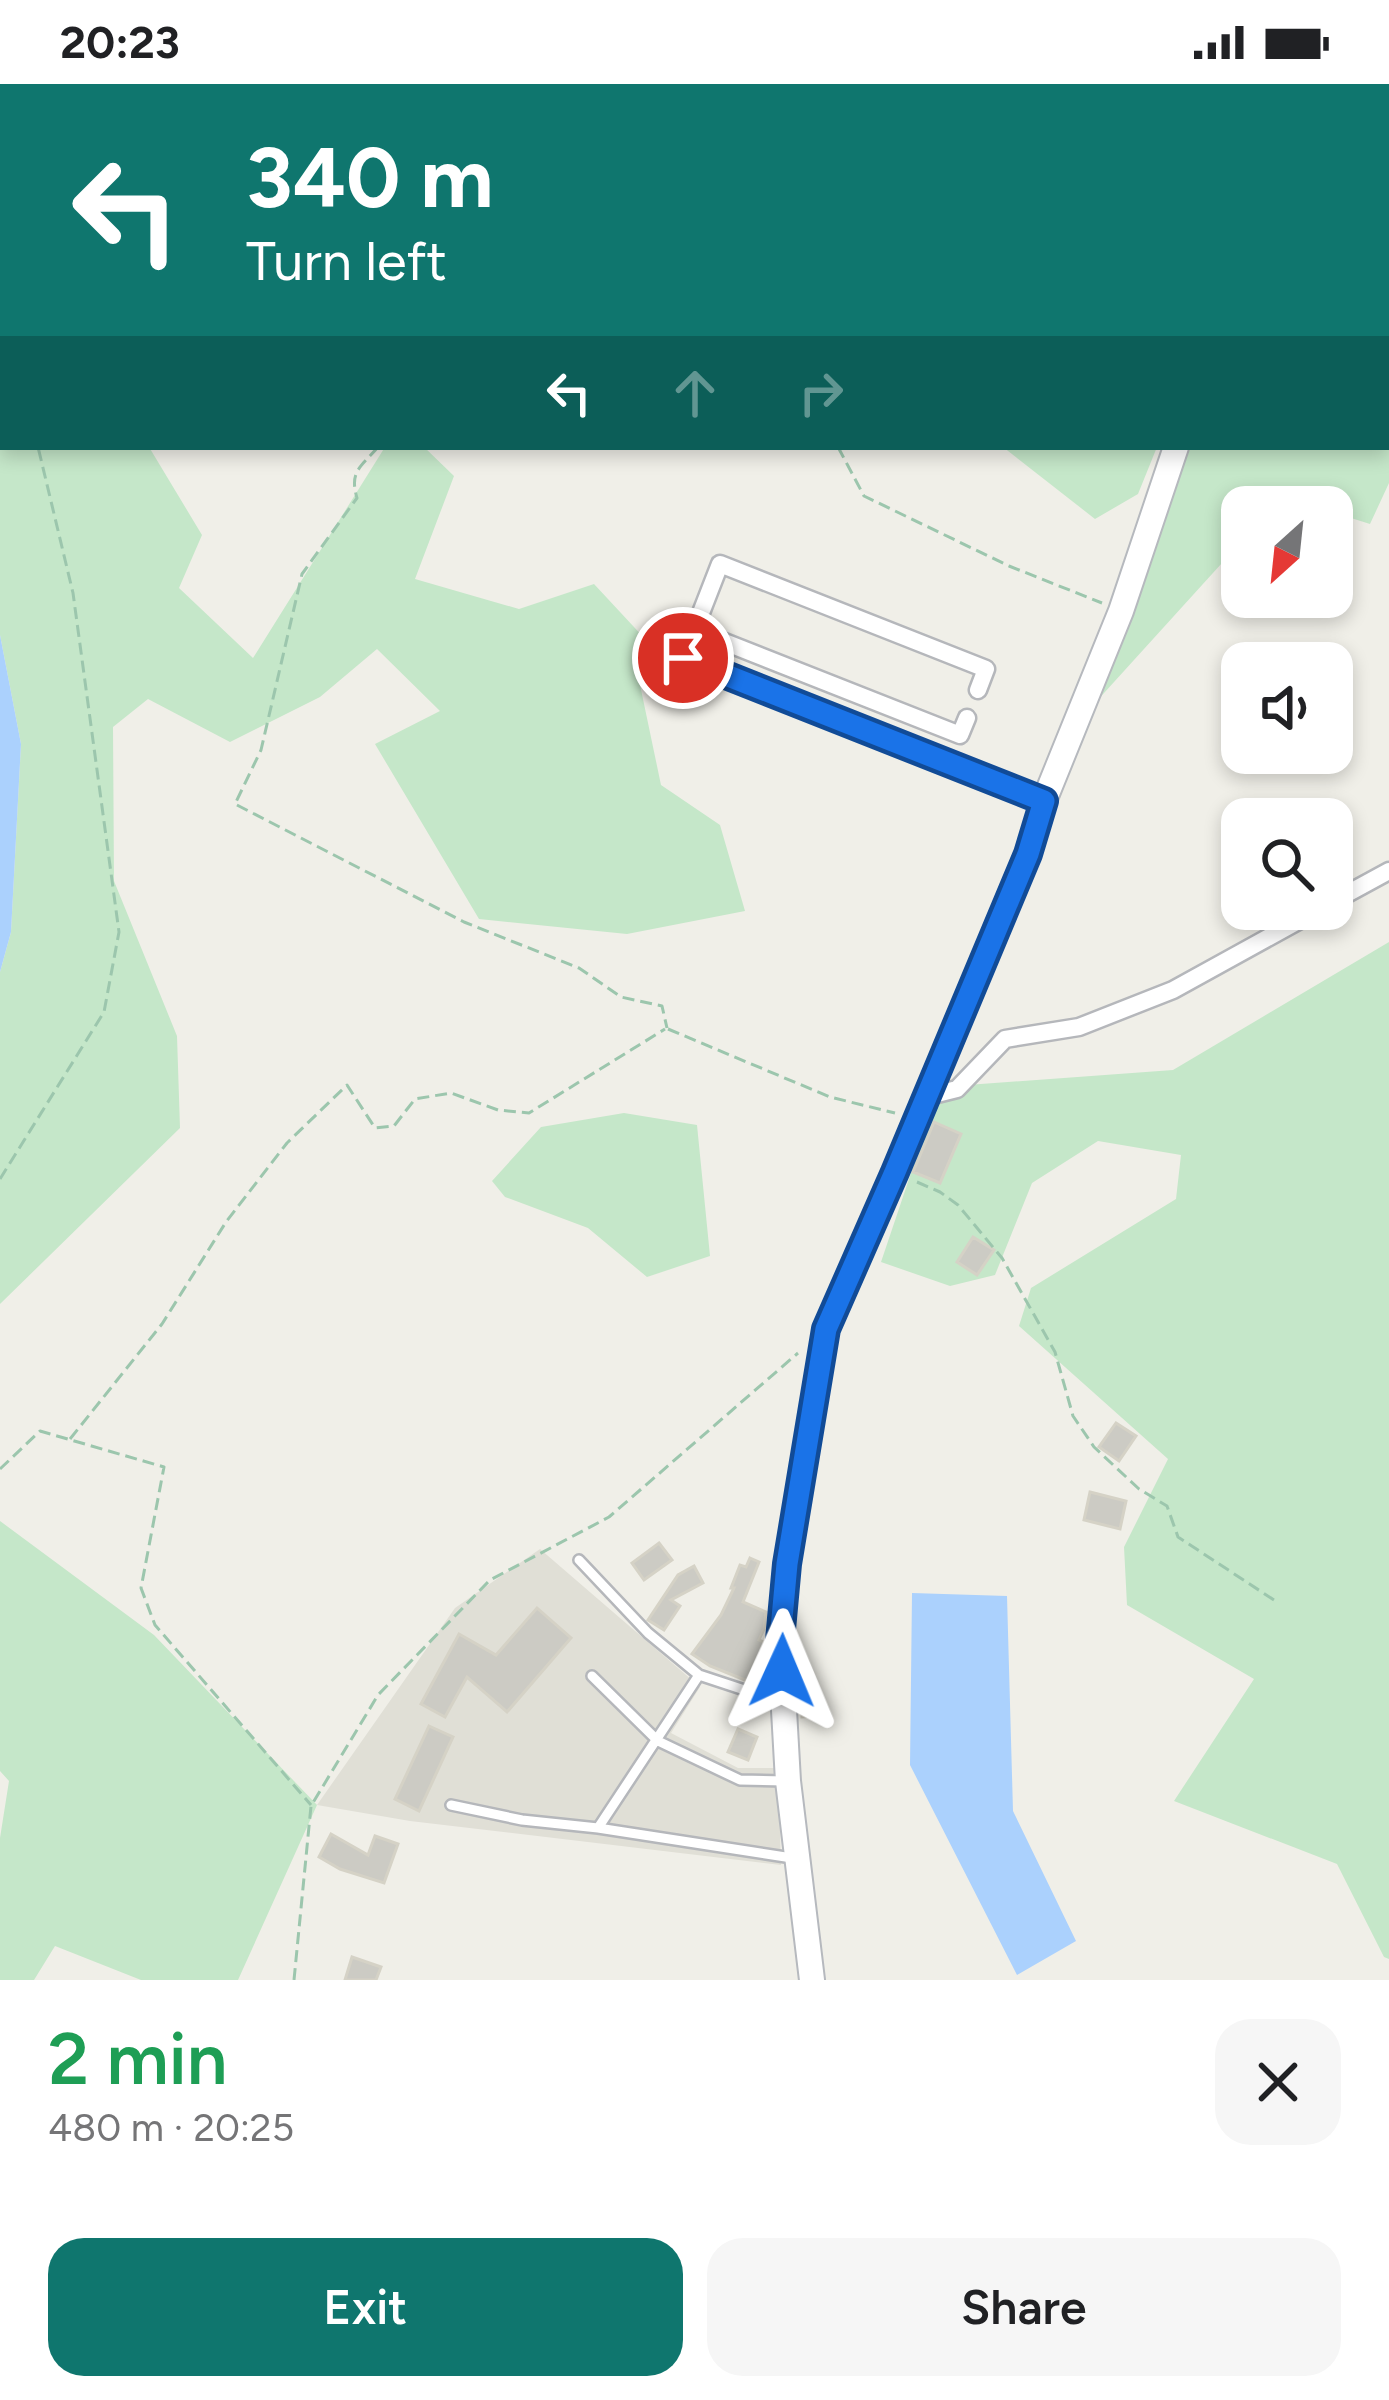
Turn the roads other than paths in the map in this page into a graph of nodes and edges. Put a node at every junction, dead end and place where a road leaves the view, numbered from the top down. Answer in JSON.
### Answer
{"nodes":[{"id":1,"x":1175,"y":450,"type":"edge"},
{"id":2,"x":694,"y":630,"type":"junction"},
{"id":3,"x":977,"y":690,"type":"dead end"},
{"id":4,"x":967,"y":718,"type":"dead end"},
{"id":5,"x":1044,"y":801,"type":"junction"},
{"id":6,"x":1389,"y":871,"type":"edge"},
{"id":7,"x":1353,"y":891,"type":"edge"},
{"id":8,"x":1282,"y":930,"type":"edge"},
{"id":9,"x":921,"y":1108,"type":"junction"},
{"id":10,"x":579,"y":1561,"type":"dead end"},
{"id":11,"x":699,"y":1675,"type":"junction"},
{"id":12,"x":592,"y":1676,"type":"dead end"},
{"id":13,"x":783,"y":1703,"type":"junction"},
{"id":14,"x":658,"y":1741,"type":"junction"},
{"id":15,"x":788,"y":1781,"type":"junction"},
{"id":16,"x":451,"y":1805,"type":"dead end"},
{"id":17,"x":598,"y":1828,"type":"junction"},
{"id":18,"x":797,"y":1859,"type":"junction"},
{"id":19,"x":812,"y":1980,"type":"edge"}],
"edges":[{"from":1,"to":5,"type":"main road"},
{"from":2,"to":3,"type":"street"},
{"from":2,"to":4,"type":"street"},
{"from":2,"to":5,"type":"street"},
{"from":5,"to":9,"type":"main road"},
{"from":6,"to":7,"type":"street"},
{"from":8,"to":9,"type":"street"},
{"from":9,"to":13,"type":"main road"},
{"from":10,"to":11,"type":"lane"},
{"from":11,"to":13,"type":"lane"},
{"from":11,"to":14,"type":"lane"},
{"from":12,"to":14,"type":"lane"},
{"from":13,"to":15,"type":"main road"},
{"from":14,"to":15,"type":"lane"},
{"from":14,"to":17,"type":"lane"},
{"from":15,"to":18,"type":"main road"},
{"from":16,"to":17,"type":"lane"},
{"from":17,"to":18,"type":"lane"},
{"from":18,"to":19,"type":"main road"}]}
